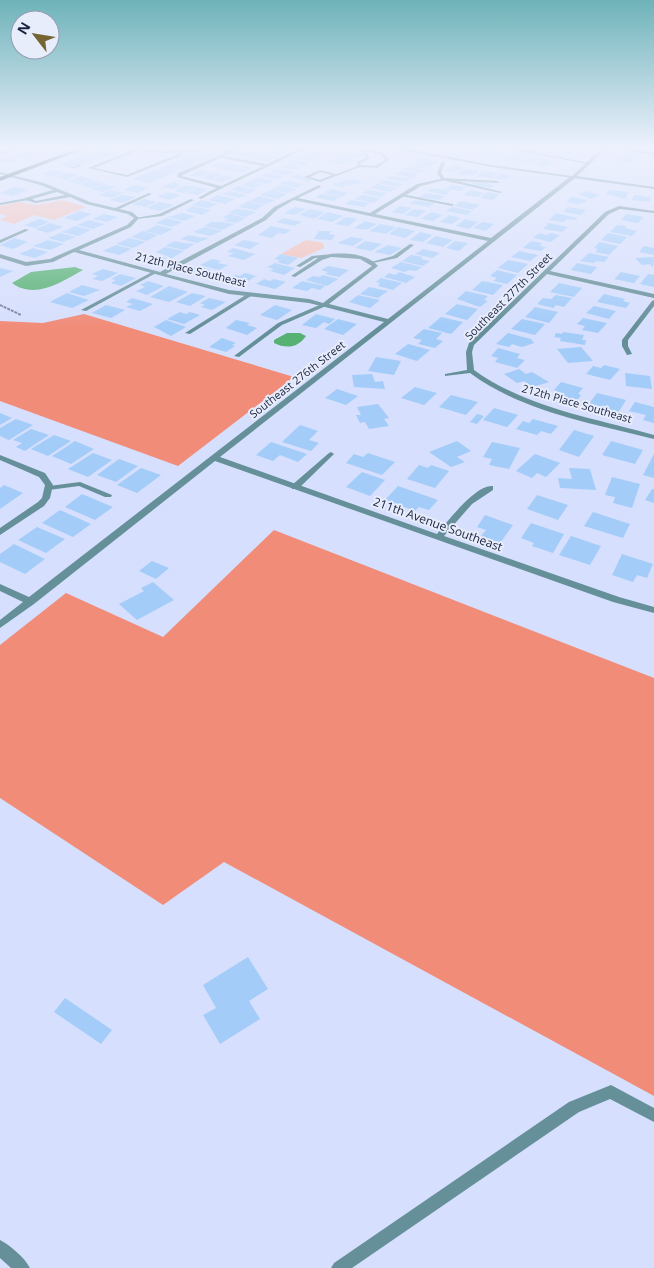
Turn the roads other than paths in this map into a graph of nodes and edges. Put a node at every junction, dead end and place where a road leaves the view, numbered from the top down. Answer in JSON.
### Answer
{"nodes":[{"id":1,"x":109,"y":207,"type":"edge"},
{"id":2,"x":119,"y":207,"type":"edge"},
{"id":3,"x":177,"y":207,"type":"edge"},
{"id":4,"x":278,"y":207,"type":"edge"},
{"id":5,"x":333,"y":207,"type":"edge"},
{"id":6,"x":383,"y":207,"type":"edge"},
{"id":7,"x":535,"y":207,"type":"edge"},
{"id":8,"x":619,"y":207,"type":"edge"},
{"id":9,"x":620,"y":207,"type":"edge"},
{"id":10,"x":115,"y":209,"type":"junction"},
{"id":11,"x":654,"y":212,"type":"edge"},
{"id":12,"x":370,"y":215,"type":"junction"},
{"id":13,"x":137,"y":218,"type":"junction"},
{"id":14,"x":27,"y":230,"type":"dead end"},
{"id":15,"x":493,"y":240,"type":"junction"},
{"id":16,"x":0,"y":242,"type":"edge"},
{"id":17,"x":412,"y":245,"type":"dead end"},
{"id":18,"x":75,"y":252,"type":"junction"},
{"id":19,"x":332,"y":255,"type":"junction"},
{"id":20,"x":0,"y":256,"type":"edge"},
{"id":21,"x":373,"y":262,"type":"junction"},
{"id":22,"x":298,"y":266,"type":"dead end"},
{"id":23,"x":547,"y":272,"type":"junction"},
{"id":24,"x":158,"y":273,"type":"junction"},
{"id":25,"x":293,"y":276,"type":"dead end"},
{"id":26,"x":249,"y":295,"type":"junction"},
{"id":27,"x":654,"y":296,"type":"edge"},
{"id":28,"x":654,"y":302,"type":"edge"},
{"id":29,"x":324,"y":305,"type":"junction"},
{"id":30,"x":84,"y":310,"type":"dead end"},
{"id":31,"x":389,"y":321,"type":"junction"},
{"id":32,"x":188,"y":333,"type":"dead end"},
{"id":33,"x":629,"y":354,"type":"dead end"},
{"id":34,"x":237,"y":356,"type":"dead end"},
{"id":35,"x":471,"y":371,"type":"junction"},
{"id":36,"x":447,"y":375,"type":"dead end"},
{"id":37,"x":654,"y":437,"type":"edge"},
{"id":38,"x":331,"y":454,"type":"dead end"},
{"id":39,"x":0,"y":457,"type":"edge"},
{"id":40,"x":214,"y":458,"type":"junction"},
{"id":41,"x":295,"y":487,"type":"junction"},
{"id":42,"x":49,"y":488,"type":"junction"},
{"id":43,"x":490,"y":488,"type":"dead end"},
{"id":44,"x":108,"y":495,"type":"dead end"},
{"id":45,"x":0,"y":532,"type":"edge"},
{"id":46,"x":438,"y":538,"type":"junction"},
{"id":47,"x":0,"y":587,"type":"edge"},
{"id":48,"x":31,"y":602,"type":"junction"},
{"id":49,"x":654,"y":610,"type":"edge"},
{"id":50,"x":0,"y":625,"type":"edge"},
{"id":51,"x":654,"y":1115,"type":"edge"},
{"id":52,"x":0,"y":1248,"type":"edge"},
{"id":53,"x":22,"y":1268,"type":"edge"},
{"id":54,"x":340,"y":1268,"type":"edge"}],
"edges":[{"from":1,"to":10,"type":"street"},
{"from":2,"to":10,"type":"lane"},
{"from":3,"to":13,"type":"lane"},
{"from":4,"to":24,"type":"street"},
{"from":5,"to":12,"type":"street"},
{"from":6,"to":12,"type":"street"},
{"from":7,"to":15,"type":"street","name":"Southeast 276th Street"},
{"from":8,"to":23,"type":"street","name":"Southeast 277th Street"},
{"from":9,"to":11,"type":"street","name":"Southeast 277th Street"},
{"from":10,"to":13,"type":"street"},
{"from":12,"to":15,"type":"street"},
{"from":13,"to":18,"type":"street"},
{"from":14,"to":16,"type":"lane"},
{"from":15,"to":31,"type":"street","name":"Southeast 276th Street"},
{"from":17,"to":21,"type":"lane"},
{"from":18,"to":20,"type":"street"},
{"from":18,"to":24,"type":"street","name":"212th Place Southeast"},
{"from":19,"to":21,"type":"street"},
{"from":19,"to":22,"type":"lane"},
{"from":19,"to":25,"type":"lane"},
{"from":21,"to":29,"type":"street"},
{"from":23,"to":27,"type":"street"},
{"from":23,"to":35,"type":"street","name":"Southeast 277th Street"},
{"from":24,"to":26,"type":"street","name":"212th Place Southeast"},
{"from":24,"to":30,"type":"lane"},
{"from":26,"to":29,"type":"street","name":"212th Place Southeast"},
{"from":26,"to":32,"type":"lane"},
{"from":28,"to":33,"type":"street"},
{"from":29,"to":31,"type":"street","name":"212th Place Southeast"},
{"from":29,"to":34,"type":"lane"},
{"from":31,"to":40,"type":"street","name":"Southeast 276th Street"},
{"from":35,"to":36,"type":"street"},
{"from":35,"to":37,"type":"street","name":"212th Place Southeast"},
{"from":38,"to":41,"type":"lane"},
{"from":39,"to":42,"type":"street"},
{"from":40,"to":41,"type":"street","name":"211th Avenue Southeast"},
{"from":40,"to":48,"type":"street","name":"Southeast 276th Street"},
{"from":41,"to":46,"type":"street","name":"211th Avenue Southeast"},
{"from":42,"to":44,"type":"lane"},
{"from":42,"to":45,"type":"street"},
{"from":43,"to":46,"type":"street"},
{"from":46,"to":49,"type":"street","name":"211th Avenue Southeast"},
{"from":47,"to":48,"type":"street"},
{"from":48,"to":50,"type":"street","name":"Southeast 276th Street"},
{"from":51,"to":54,"type":"lane"},
{"from":52,"to":53,"type":"lane"}]}
